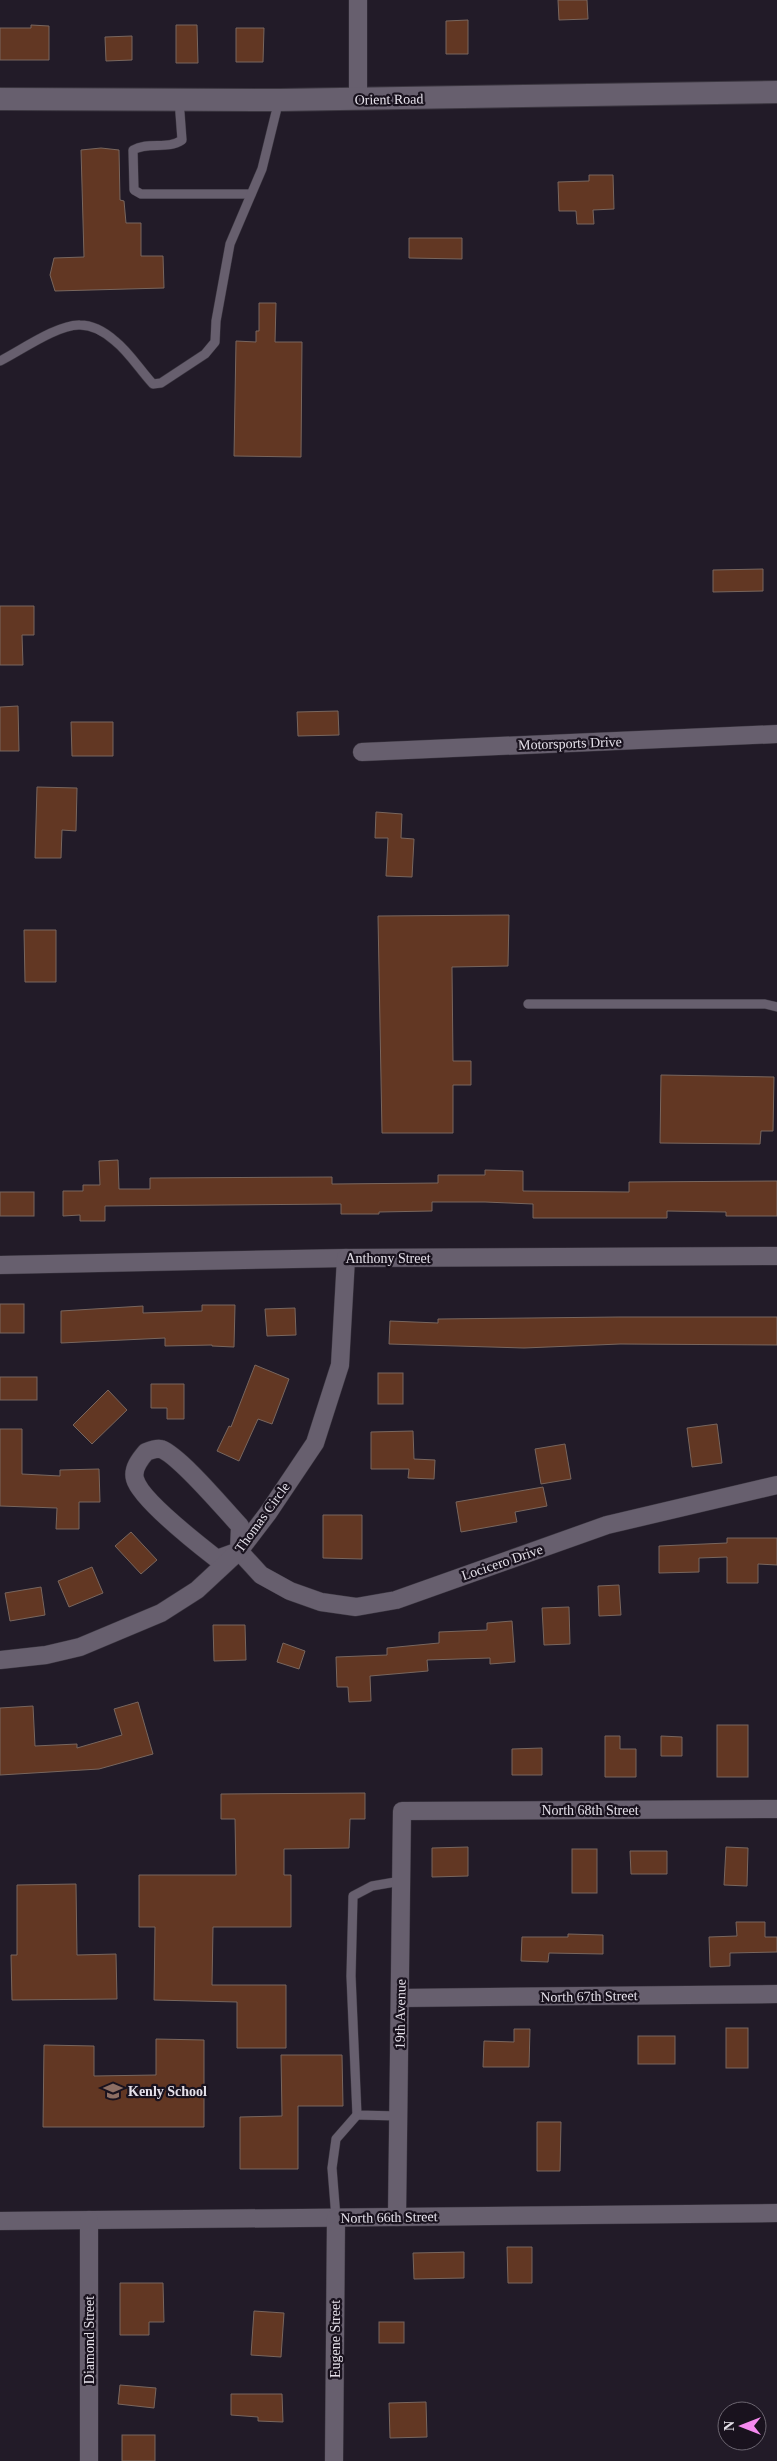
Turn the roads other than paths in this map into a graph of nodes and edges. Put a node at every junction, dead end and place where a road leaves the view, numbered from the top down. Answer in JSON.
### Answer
{"nodes":[{"id":1,"x":358,"y":0,"type":"edge"},
{"id":2,"x":777,"y":92,"type":"edge"},
{"id":3,"x":0,"y":99,"type":"edge"},
{"id":4,"x":358,"y":99,"type":"junction"},
{"id":5,"x":179,"y":100,"type":"junction"},
{"id":6,"x":279,"y":100,"type":"junction"},
{"id":7,"x":251,"y":194,"type":"junction"},
{"id":8,"x":0,"y":361,"type":"edge"},
{"id":9,"x":777,"y":734,"type":"edge"},
{"id":10,"x":362,"y":752,"type":"dead end"},
{"id":11,"x":528,"y":1004,"type":"dead end"},
{"id":12,"x":777,"y":1007,"type":"edge"},
{"id":13,"x":777,"y":1256,"type":"edge"},
{"id":14,"x":346,"y":1258,"type":"junction"},
{"id":15,"x":0,"y":1265,"type":"edge"},
{"id":16,"x":777,"y":1485,"type":"edge"},
{"id":17,"x":239,"y":1551,"type":"junction"},
{"id":18,"x":0,"y":1660,"type":"edge"},
{"id":19,"x":777,"y":1809,"type":"edge"},
{"id":20,"x":402,"y":1811,"type":"joint"},
{"id":21,"x":402,"y":1881,"type":"junction"},
{"id":22,"x":777,"y":1994,"type":"edge"},
{"id":23,"x":401,"y":1998,"type":"junction"},
{"id":24,"x":357,"y":2115,"type":"junction"},
{"id":25,"x":399,"y":2116,"type":"junction"},
{"id":26,"x":777,"y":2213,"type":"edge"},
{"id":27,"x":397,"y":2217,"type":"junction"},
{"id":28,"x":336,"y":2218,"type":"junction"},
{"id":29,"x":89,"y":2220,"type":"junction"},
{"id":30,"x":0,"y":2221,"type":"edge"},
{"id":31,"x":89,"y":2461,"type":"edge"},
{"id":32,"x":334,"y":2461,"type":"edge"}],
"edges":[{"from":1,"to":4,"type":"street"},
{"from":2,"to":4,"type":"street","name":"Orient Road"},
{"from":3,"to":5,"type":"street","name":"Orient Road"},
{"from":4,"to":6,"type":"street","name":"Orient Road"},
{"from":5,"to":6,"type":"street","name":"Orient Road"},
{"from":5,"to":7,"type":"lane"},
{"from":6,"to":7,"type":"lane"},
{"from":7,"to":8,"type":"lane"},
{"from":9,"to":10,"type":"street","name":"Motorsports Drive"},
{"from":11,"to":12,"type":"lane"},
{"from":13,"to":14,"type":"street","name":"Anthony Street"},
{"from":14,"to":15,"type":"street","name":"Anthony Street"},
{"from":14,"to":17,"type":"street","name":"Thomas Circle"},
{"from":16,"to":17,"type":"street","name":"Locicero Drive"},
{"from":17,"to":17,"type":"street"},
{"from":17,"to":18,"type":"street","name":"Thomas Circle"},
{"from":19,"to":20,"type":"street","name":"North 68th Street"},
{"from":20,"to":21,"type":"street","name":"19th Avenue"},
{"from":21,"to":23,"type":"street","name":"19th Avenue"},
{"from":21,"to":24,"type":"lane"},
{"from":22,"to":23,"type":"street","name":"North 67th Street"},
{"from":23,"to":25,"type":"street","name":"19th Avenue"},
{"from":24,"to":25,"type":"lane"},
{"from":24,"to":28,"type":"lane"},
{"from":25,"to":27,"type":"street","name":"19th Avenue"},
{"from":26,"to":27,"type":"street","name":"North 66th Street"},
{"from":27,"to":28,"type":"street","name":"North 66th Street"},
{"from":28,"to":29,"type":"street","name":"North 66th Street"},
{"from":28,"to":32,"type":"street","name":"Eugene Street"},
{"from":29,"to":30,"type":"street","name":"North 66th Street"},
{"from":29,"to":31,"type":"street","name":"Diamond Street"}]}
